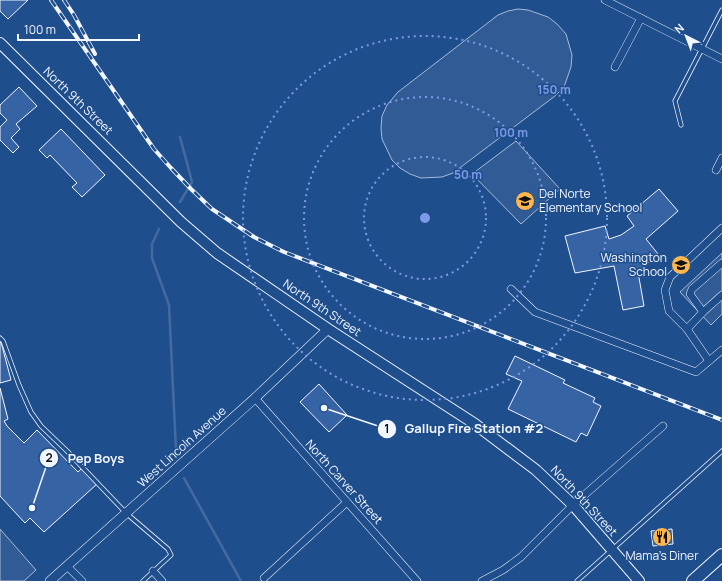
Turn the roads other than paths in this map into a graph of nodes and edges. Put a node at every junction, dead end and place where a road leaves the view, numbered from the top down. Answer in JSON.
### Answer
{"nodes":[{"id":1,"x":605,"y":0,"type":"edge"},
{"id":2,"x":722,"y":10,"type":"edge"},
{"id":3,"x":641,"y":18,"type":"junction"},
{"id":4,"x":0,"y":43,"type":"edge"},
{"id":5,"x":702,"y":49,"type":"junction"},
{"id":6,"x":722,"y":59,"type":"edge"},
{"id":7,"x":615,"y":67,"type":"dead end"},
{"id":8,"x":681,"y":125,"type":"dead end"},
{"id":9,"x":722,"y":158,"type":"edge"},
{"id":10,"x":716,"y":170,"type":"dead end"},
{"id":11,"x":722,"y":228,"type":"edge"},
{"id":12,"x":722,"y":263,"type":"edge"},
{"id":13,"x":510,"y":290,"type":"dead end"},
{"id":14,"x":722,"y":295,"type":"edge"},
{"id":15,"x":703,"y":312,"type":"junction"},
{"id":16,"x":328,"y":329,"type":"junction"},
{"id":17,"x":687,"y":329,"type":"junction"},
{"id":18,"x":0,"y":338,"type":"edge"},
{"id":19,"x":722,"y":350,"type":"edge"},
{"id":20,"x":709,"y":360,"type":"junction"},
{"id":21,"x":255,"y":398,"type":"junction"},
{"id":22,"x":663,"y":426,"type":"dead end"},
{"id":23,"x":722,"y":451,"type":"edge"},
{"id":24,"x":347,"y":502,"type":"junction"},
{"id":25,"x":573,"y":506,"type":"junction"},
{"id":26,"x":126,"y":514,"type":"junction"},
{"id":27,"x":612,"y":550,"type":"junction"},
{"id":28,"x":722,"y":556,"type":"edge"},
{"id":29,"x":67,"y":566,"type":"junction"},
{"id":30,"x":153,"y":571,"type":"junction"},
{"id":31,"x":264,"y":578,"type":"dead end"},
{"id":32,"x":50,"y":581,"type":"edge"},
{"id":33,"x":82,"y":581,"type":"edge"},
{"id":34,"x":142,"y":581,"type":"edge"},
{"id":35,"x":162,"y":581,"type":"edge"},
{"id":36,"x":417,"y":581,"type":"edge"},
{"id":37,"x":482,"y":581,"type":"edge"},
{"id":38,"x":577,"y":581,"type":"edge"},
{"id":39,"x":639,"y":581,"type":"edge"},
{"id":40,"x":693,"y":581,"type":"edge"}],
"edges":[{"from":1,"to":3,"type":"street"},
{"from":2,"to":5,"type":"lane"},
{"from":3,"to":5,"type":"street"},
{"from":3,"to":7,"type":"street"},
{"from":4,"to":16,"type":"main road","name":"North 9th Street"},
{"from":5,"to":6,"type":"street"},
{"from":5,"to":8,"type":"lane"},
{"from":9,"to":10,"type":"street"},
{"from":11,"to":17,"type":"street"},
{"from":12,"to":15,"type":"street"},
{"from":13,"to":20,"type":"street"},
{"from":14,"to":15,"type":"street"},
{"from":15,"to":17,"type":"street"},
{"from":16,"to":21,"type":"street","name":"West Lincoln Avenue"},
{"from":16,"to":25,"type":"main road","name":"North 9th Street"},
{"from":17,"to":20,"type":"street"},
{"from":18,"to":26,"type":"lane"},
{"from":19,"to":20,"type":"street"},
{"from":21,"to":24,"type":"street","name":"North Carver Street"},
{"from":21,"to":26,"type":"street","name":"West Lincoln Avenue"},
{"from":22,"to":25,"type":"street"},
{"from":23,"to":27,"type":"lane"},
{"from":24,"to":31,"type":"street"},
{"from":24,"to":36,"type":"street","name":"North Carver Street"},
{"from":25,"to":27,"type":"main road","name":"North 9th Street"},
{"from":25,"to":37,"type":"street"},
{"from":26,"to":29,"type":"street","name":"West Lincoln Avenue"},
{"from":26,"to":30,"type":"lane"},
{"from":27,"to":38,"type":"lane"},
{"from":27,"to":39,"type":"main road","name":"North 9th Street"},
{"from":28,"to":40,"type":"main road"},
{"from":29,"to":32,"type":"street","name":"West Lincoln Avenue"},
{"from":29,"to":33,"type":"street"},
{"from":30,"to":34,"type":"lane"},
{"from":30,"to":35,"type":"street"}]}
